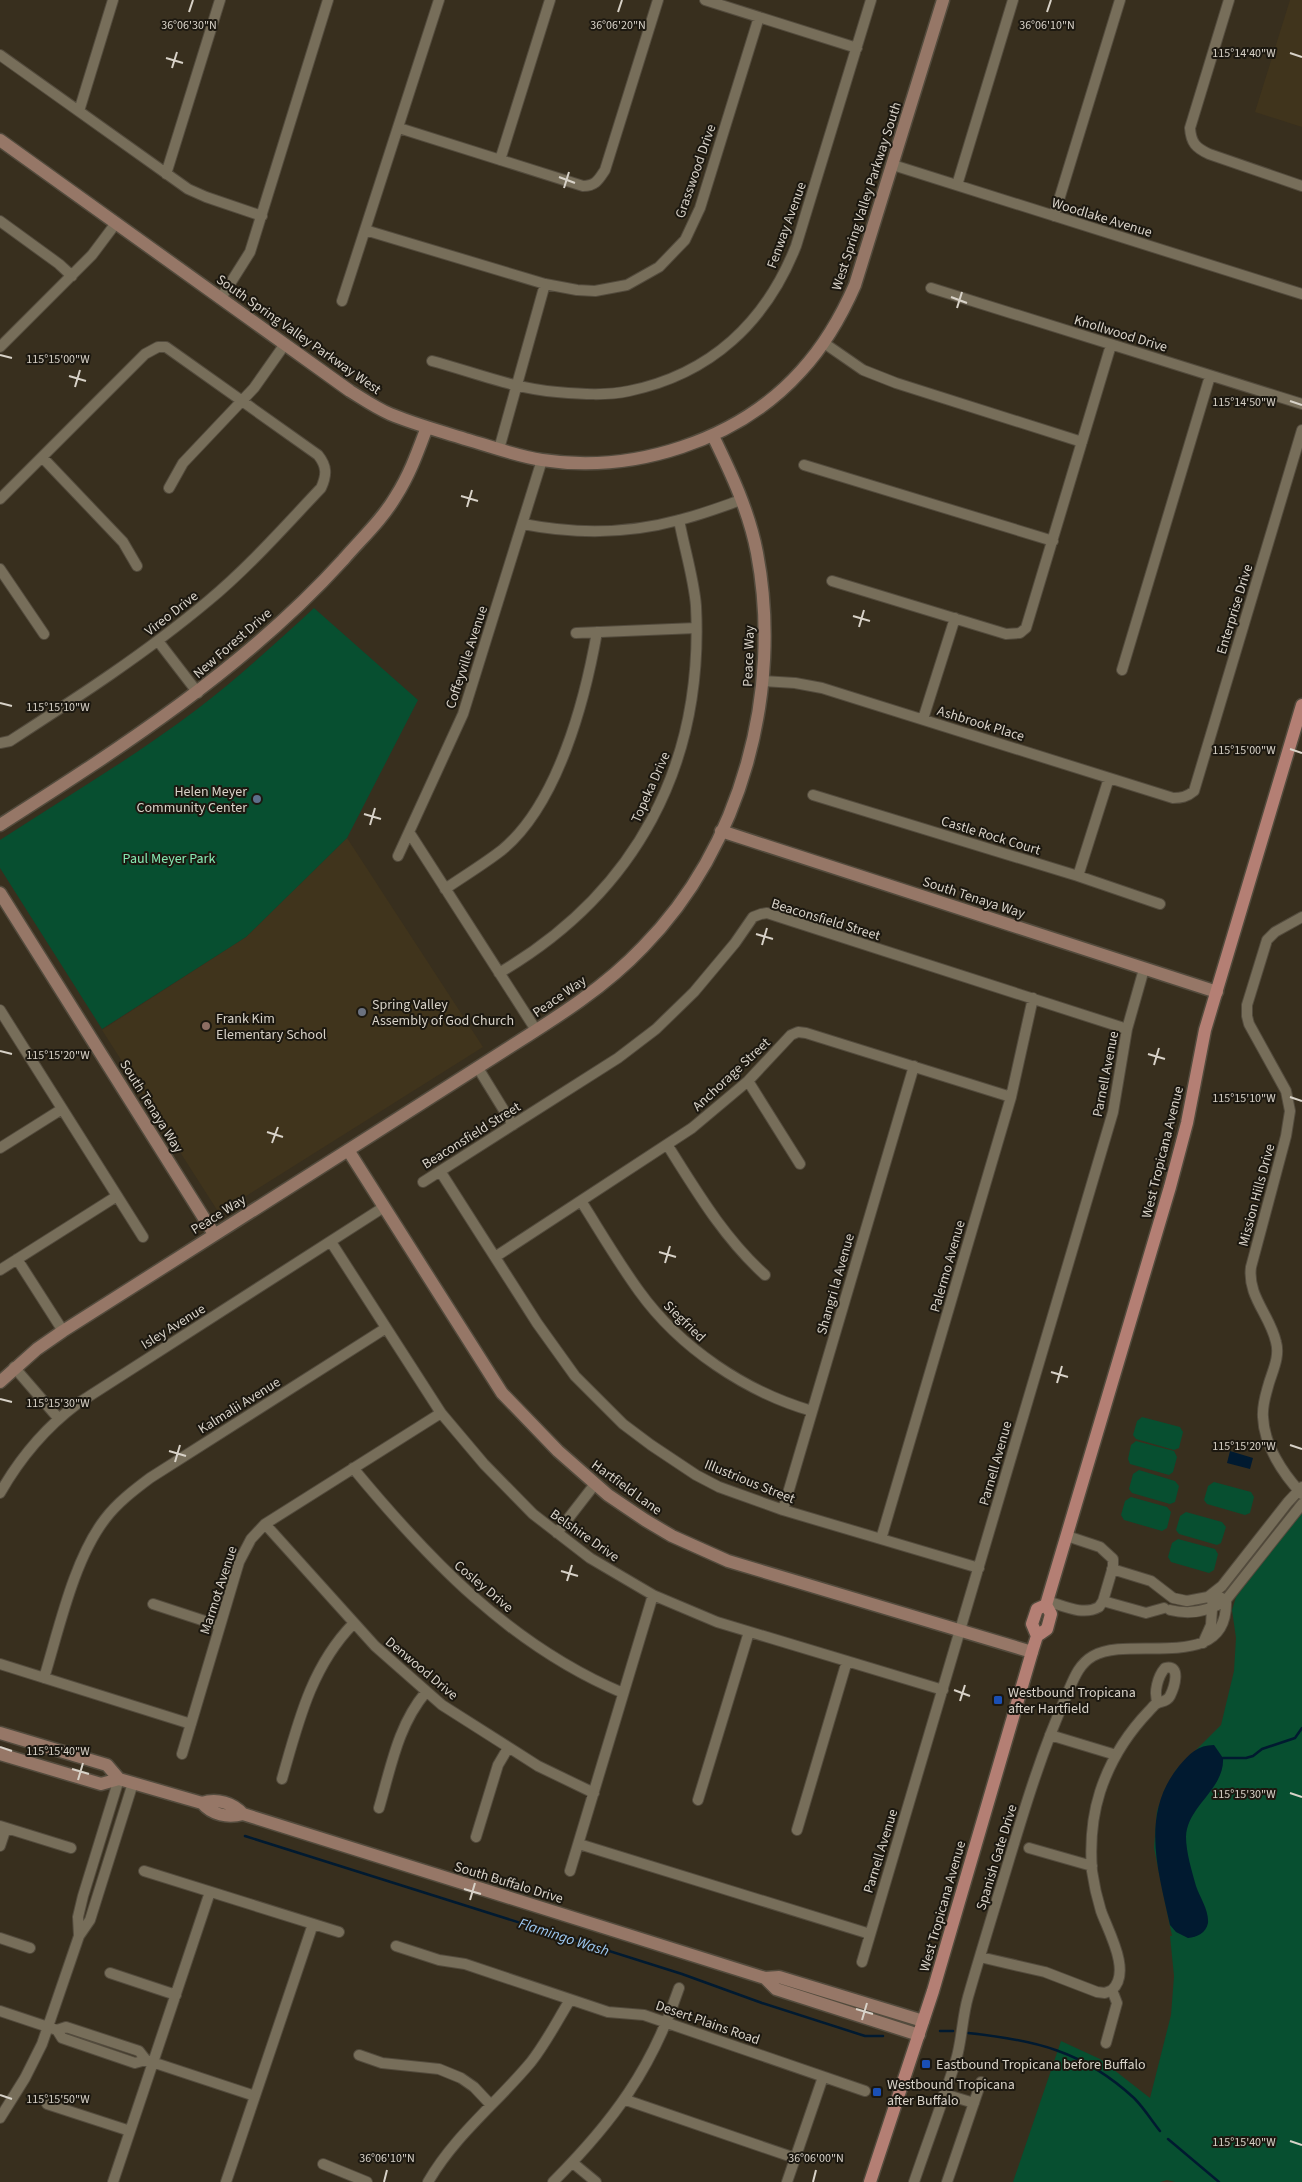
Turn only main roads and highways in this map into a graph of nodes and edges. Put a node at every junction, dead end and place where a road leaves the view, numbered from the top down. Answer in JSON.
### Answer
{"nodes":[{"id":1,"x":1302,"y":705,"type":"edge"},
{"id":2,"x":870,"y":2182,"type":"edge"}],
"edges":[{"from":1,"to":2,"type":"main road","name":"West Tropicana Avenue"}]}
